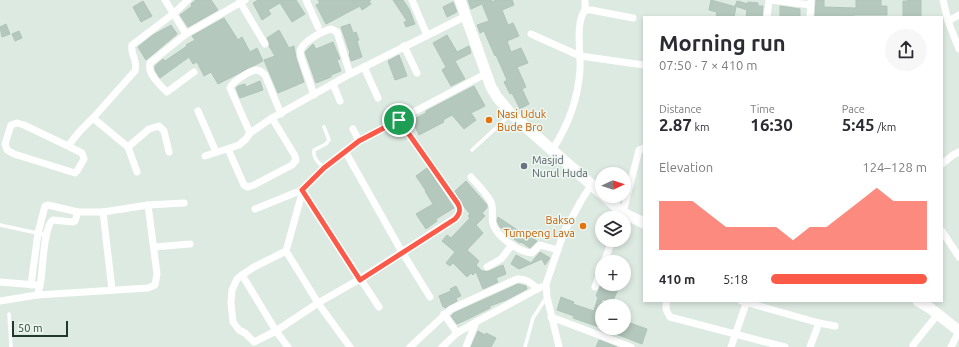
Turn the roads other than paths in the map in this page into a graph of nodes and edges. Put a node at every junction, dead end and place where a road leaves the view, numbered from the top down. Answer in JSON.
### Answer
{"nodes":[{"id":1,"x":165,"y":0,"type":"edge"},
{"id":2,"x":188,"y":0,"type":"edge"},
{"id":3,"x":306,"y":0,"type":"edge"},
{"id":4,"x":412,"y":0,"type":"edge"},
{"id":5,"x":460,"y":0,"type":"edge"},
{"id":6,"x":585,"y":0,"type":"edge"},
{"id":7,"x":770,"y":0,"type":"edge"},
{"id":8,"x":943,"y":0,"type":"edge"},
{"id":9,"x":242,"y":1,"type":"edge"},
{"id":10,"x":811,"y":2,"type":"edge"},
{"id":11,"x":585,"y":10,"type":"junction"},
{"id":12,"x":173,"y":14,"type":"junction"},
{"id":13,"x":959,"y":15,"type":"edge"},
{"id":14,"x":466,"y":16,"type":"junction"},
{"id":15,"x":767,"y":16,"type":"edge"},
{"id":16,"x":810,"y":16,"type":"edge"},
{"id":17,"x":633,"y":18,"type":"dead end"},
{"id":18,"x":948,"y":20,"type":"junction"},
{"id":19,"x":318,"y":27,"type":"dead end"},
{"id":20,"x":186,"y":34,"type":"junction"},
{"id":21,"x":531,"y":34,"type":"dead end"},
{"id":22,"x":427,"y":35,"type":"junction"},
{"id":23,"x":265,"y":44,"type":"dead end"},
{"id":24,"x":404,"y":46,"type":"junction"},
{"id":25,"x":959,"y":49,"type":"edge"},
{"id":26,"x":580,"y":56,"type":"junction"},
{"id":27,"x":643,"y":65,"type":"edge"},
{"id":28,"x":364,"y":68,"type":"junction"},
{"id":29,"x":194,"y":72,"type":"dead end"},
{"id":30,"x":416,"y":73,"type":"dead end"},
{"id":31,"x":487,"y":73,"type":"junction"},
{"id":32,"x":350,"y":74,"type":"junction"},
{"id":33,"x":333,"y":84,"type":"junction"},
{"id":34,"x":314,"y":95,"type":"junction"},
{"id":35,"x":378,"y":98,"type":"dead end"},
{"id":36,"x":340,"y":101,"type":"dead end"},
{"id":37,"x":198,"y":111,"type":"dead end"},
{"id":38,"x":281,"y":114,"type":"junction"},
{"id":39,"x":511,"y":114,"type":"junction"},
{"id":40,"x":93,"y":118,"type":"junction"},
{"id":41,"x":272,"y":118,"type":"junction"},
{"id":42,"x":399,"y":120,"type":"junction"},
{"id":43,"x":324,"y":127,"type":"dead end"},
{"id":44,"x":352,"y":129,"type":"dead end"},
{"id":45,"x":250,"y":133,"type":"junction"},
{"id":46,"x":359,"y":141,"type":"junction"},
{"id":47,"x":68,"y":146,"type":"junction"},
{"id":48,"x":128,"y":147,"type":"junction"},
{"id":49,"x":643,"y":148,"type":"edge"},
{"id":50,"x":228,"y":149,"type":"junction"},
{"id":51,"x":345,"y":150,"type":"junction"},
{"id":52,"x":472,"y":150,"type":"dead end"},
{"id":53,"x":552,"y":150,"type":"junction"},
{"id":54,"x":169,"y":152,"type":"dead end"},
{"id":55,"x":216,"y":152,"type":"junction"},
{"id":56,"x":959,"y":152,"type":"edge"},
{"id":57,"x":205,"y":156,"type":"dead end"},
{"id":58,"x":943,"y":163,"type":"edge"},
{"id":59,"x":324,"y":168,"type":"junction"},
{"id":60,"x":137,"y":172,"type":"dead end"},
{"id":61,"x":471,"y":177,"type":"dead end"},
{"id":62,"x":591,"y":185,"type":"junction"},
{"id":63,"x":595,"y":188,"type":"edge"},
{"id":64,"x":303,"y":192,"type":"junction"},
{"id":65,"x":184,"y":203,"type":"dead end"},
{"id":66,"x":611,"y":203,"type":"edge"},
{"id":67,"x":148,"y":205,"type":"junction"},
{"id":68,"x":255,"y":209,"type":"dead end"},
{"id":69,"x":618,"y":211,"type":"edge"},
{"id":70,"x":623,"y":211,"type":"edge"},
{"id":71,"x":78,"y":212,"type":"junction"},
{"id":72,"x":103,"y":212,"type":"junction"},
{"id":73,"x":631,"y":218,"type":"edge"},
{"id":74,"x":643,"y":223,"type":"edge"},
{"id":75,"x":0,"y":225,"type":"edge"},
{"id":76,"x":943,"y":233,"type":"edge"},
{"id":77,"x":42,"y":234,"type":"junction"},
{"id":78,"x":190,"y":244,"type":"dead end"},
{"id":79,"x":512,"y":245,"type":"junction"},
{"id":80,"x":154,"y":247,"type":"junction"},
{"id":81,"x":558,"y":250,"type":"junction"},
{"id":82,"x":286,"y":251,"type":"junction"},
{"id":83,"x":402,"y":252,"type":"junction"},
{"id":84,"x":959,"y":257,"type":"edge"},
{"id":85,"x":487,"y":267,"type":"dead end"},
{"id":86,"x":242,"y":275,"type":"junction"},
{"id":87,"x":360,"y":280,"type":"junction"},
{"id":88,"x":0,"y":282,"type":"edge"},
{"id":89,"x":546,"y":284,"type":"junction"},
{"id":90,"x":31,"y":285,"type":"junction"},
{"id":91,"x":40,"y":285,"type":"junction"},
{"id":92,"x":538,"y":289,"type":"junction"},
{"id":93,"x":112,"y":290,"type":"junction"},
{"id":94,"x":37,"y":295,"type":"junction"},
{"id":95,"x":430,"y":297,"type":"dead end"},
{"id":96,"x":547,"y":297,"type":"junction"},
{"id":97,"x":0,"y":301,"type":"edge"},
{"id":98,"x":667,"y":302,"type":"edge"},
{"id":99,"x":745,"y":302,"type":"edge"},
{"id":100,"x":748,"y":302,"type":"edge"},
{"id":101,"x":920,"y":302,"type":"edge"},
{"id":102,"x":318,"y":303,"type":"junction"},
{"id":103,"x":378,"y":307,"type":"dead end"},
{"id":104,"x":9,"y":314,"type":"dead end"},
{"id":105,"x":444,"y":314,"type":"junction"},
{"id":106,"x":938,"y":314,"type":"junction"},
{"id":107,"x":551,"y":317,"type":"junction"},
{"id":108,"x":476,"y":322,"type":"junction"},
{"id":109,"x":819,"y":323,"type":"junction"},
{"id":110,"x":835,"y":326,"type":"dead end"},
{"id":111,"x":276,"y":331,"type":"junction"},
{"id":112,"x":959,"y":331,"type":"edge"},
{"id":113,"x":457,"y":333,"type":"junction"},
{"id":114,"x":736,"y":334,"type":"junction"},
{"id":115,"x":913,"y":344,"type":"dead end"},
{"id":116,"x":780,"y":346,"type":"edge"},
{"id":117,"x":11,"y":347,"type":"edge"},
{"id":118,"x":288,"y":347,"type":"edge"},
{"id":119,"x":350,"y":347,"type":"edge"},
{"id":120,"x":410,"y":347,"type":"edge"},
{"id":121,"x":442,"y":347,"type":"edge"},
{"id":122,"x":466,"y":347,"type":"edge"},
{"id":123,"x":526,"y":347,"type":"edge"},
{"id":124,"x":559,"y":347,"type":"edge"},
{"id":125,"x":631,"y":347,"type":"edge"},
{"id":126,"x":731,"y":347,"type":"edge"},
{"id":127,"x":810,"y":347,"type":"edge"},
{"id":128,"x":951,"y":347,"type":"edge"}],
"edges":[{"from":1,"to":12,"type":"street"},
{"from":2,"to":12,"type":"street"},
{"from":3,"to":19,"type":"street"},
{"from":4,"to":22,"type":"street"},
{"from":5,"to":14,"type":"main road"},
{"from":6,"to":11,"type":"street"},
{"from":7,"to":10,"type":"street"},
{"from":7,"to":15,"type":"street"},
{"from":8,"to":18,"type":"street"},
{"from":9,"to":20,"type":"street"},
{"from":9,"to":23,"type":"street"},
{"from":10,"to":16,"type":"street"},
{"from":11,"to":17,"type":"street"},
{"from":11,"to":26,"type":"street"},
{"from":12,"to":20,"type":"street"},
{"from":12,"to":40,"type":"street"},
{"from":13,"to":18,"type":"street"},
{"from":14,"to":22,"type":"street"},
{"from":14,"to":31,"type":"main road"},
{"from":18,"to":25,"type":"street"},
{"from":20,"to":29,"type":"street"},
{"from":21,"to":26,"type":"street"},
{"from":22,"to":24,"type":"street"},
{"from":24,"to":28,"type":"street"},
{"from":24,"to":30,"type":"street"},
{"from":26,"to":27,"type":"street"},
{"from":26,"to":53,"type":"street"},
{"from":28,"to":32,"type":"street"},
{"from":28,"to":35,"type":"street"},
{"from":31,"to":39,"type":"main road"},
{"from":31,"to":42,"type":"street"},
{"from":32,"to":33,"type":"street"},
{"from":32,"to":34,"type":"street"},
{"from":33,"to":34,"type":"street"},
{"from":33,"to":36,"type":"street"},
{"from":34,"to":38,"type":"street"},
{"from":37,"to":55,"type":"street"},
{"from":38,"to":41,"type":"street"},
{"from":38,"to":45,"type":"street"},
{"from":39,"to":52,"type":"lane"},
{"from":39,"to":53,"type":"main road"},
{"from":40,"to":47,"type":"street"},
{"from":40,"to":48,"type":"street"},
{"from":41,"to":45,"type":"street"},
{"from":41,"to":50,"type":"street"},
{"from":42,"to":46,"type":"street"},
{"from":42,"to":83,"type":"street"},
{"from":43,"to":59,"type":"lane"},
{"from":44,"to":46,"type":"street"},
{"from":45,"to":50,"type":"street"},
{"from":46,"to":51,"type":"street"},
{"from":47,"to":47,"type":"street"},
{"from":48,"to":54,"type":"street"},
{"from":48,"to":60,"type":"street"},
{"from":49,"to":70,"type":"street"},
{"from":50,"to":55,"type":"street"},
{"from":51,"to":59,"type":"street"},
{"from":51,"to":83,"type":"street"},
{"from":53,"to":62,"type":"main road"},
{"from":55,"to":57,"type":"street"},
{"from":56,"to":58,"type":"street"},
{"from":59,"to":64,"type":"street"},
{"from":61,"to":79,"type":"street"},
{"from":62,"to":63,"type":"main road"},
{"from":62,"to":81,"type":"street"},
{"from":64,"to":68,"type":"street"},
{"from":64,"to":82,"type":"street"},
{"from":64,"to":87,"type":"street"},
{"from":65,"to":67,"type":"street"},
{"from":66,"to":69,"type":"main road"},
{"from":67,"to":72,"type":"street"},
{"from":67,"to":80,"type":"street"},
{"from":71,"to":72,"type":"street"},
{"from":71,"to":77,"type":"street"},
{"from":71,"to":77,"type":"street"},
{"from":72,"to":93,"type":"street"},
{"from":73,"to":74,"type":"main road"},
{"from":75,"to":77,"type":"lane"},
{"from":76,"to":84,"type":"street"},
{"from":77,"to":90,"type":"street"},
{"from":77,"to":91,"type":"street"},
{"from":78,"to":80,"type":"street"},
{"from":79,"to":81,"type":"street"},
{"from":79,"to":85,"type":"street"},
{"from":80,"to":93,"type":"street"},
{"from":81,"to":89,"type":"street"},
{"from":82,"to":86,"type":"street"},
{"from":82,"to":102,"type":"street"},
{"from":83,"to":87,"type":"street"},
{"from":83,"to":95,"type":"street"},
{"from":86,"to":111,"type":"street"},
{"from":86,"to":111,"type":"street"},
{"from":87,"to":102,"type":"street"},
{"from":87,"to":103,"type":"street"},
{"from":88,"to":90,"type":"street"},
{"from":89,"to":92,"type":"street"},
{"from":89,"to":96,"type":"street"},
{"from":90,"to":91,"type":"street"},
{"from":91,"to":94,"type":"street"},
{"from":92,"to":105,"type":"street"},
{"from":92,"to":108,"type":"street"},
{"from":93,"to":94,"type":"street"},
{"from":94,"to":97,"type":"street"},
{"from":96,"to":107,"type":"street"},
{"from":96,"to":123,"type":"lane"},
{"from":98,"to":114,"type":"street"},
{"from":99,"to":114,"type":"street"},
{"from":100,"to":109,"type":"street"},
{"from":101,"to":106,"type":"main road"},
{"from":102,"to":111,"type":"street"},
{"from":102,"to":119,"type":"street"},
{"from":104,"to":117,"type":"lane"},
{"from":105,"to":113,"type":"street"},
{"from":105,"to":120,"type":"street"},
{"from":106,"to":112,"type":"main road"},
{"from":106,"to":115,"type":"street"},
{"from":107,"to":124,"type":"street"},
{"from":107,"to":125,"type":"street"},
{"from":108,"to":113,"type":"street"},
{"from":108,"to":122,"type":"street"},
{"from":109,"to":110,"type":"street"},
{"from":109,"to":127,"type":"street"},
{"from":111,"to":118,"type":"street"},
{"from":112,"to":128,"type":"street"},
{"from":113,"to":121,"type":"street"},
{"from":114,"to":116,"type":"street"},
{"from":114,"to":126,"type":"street"}]}
